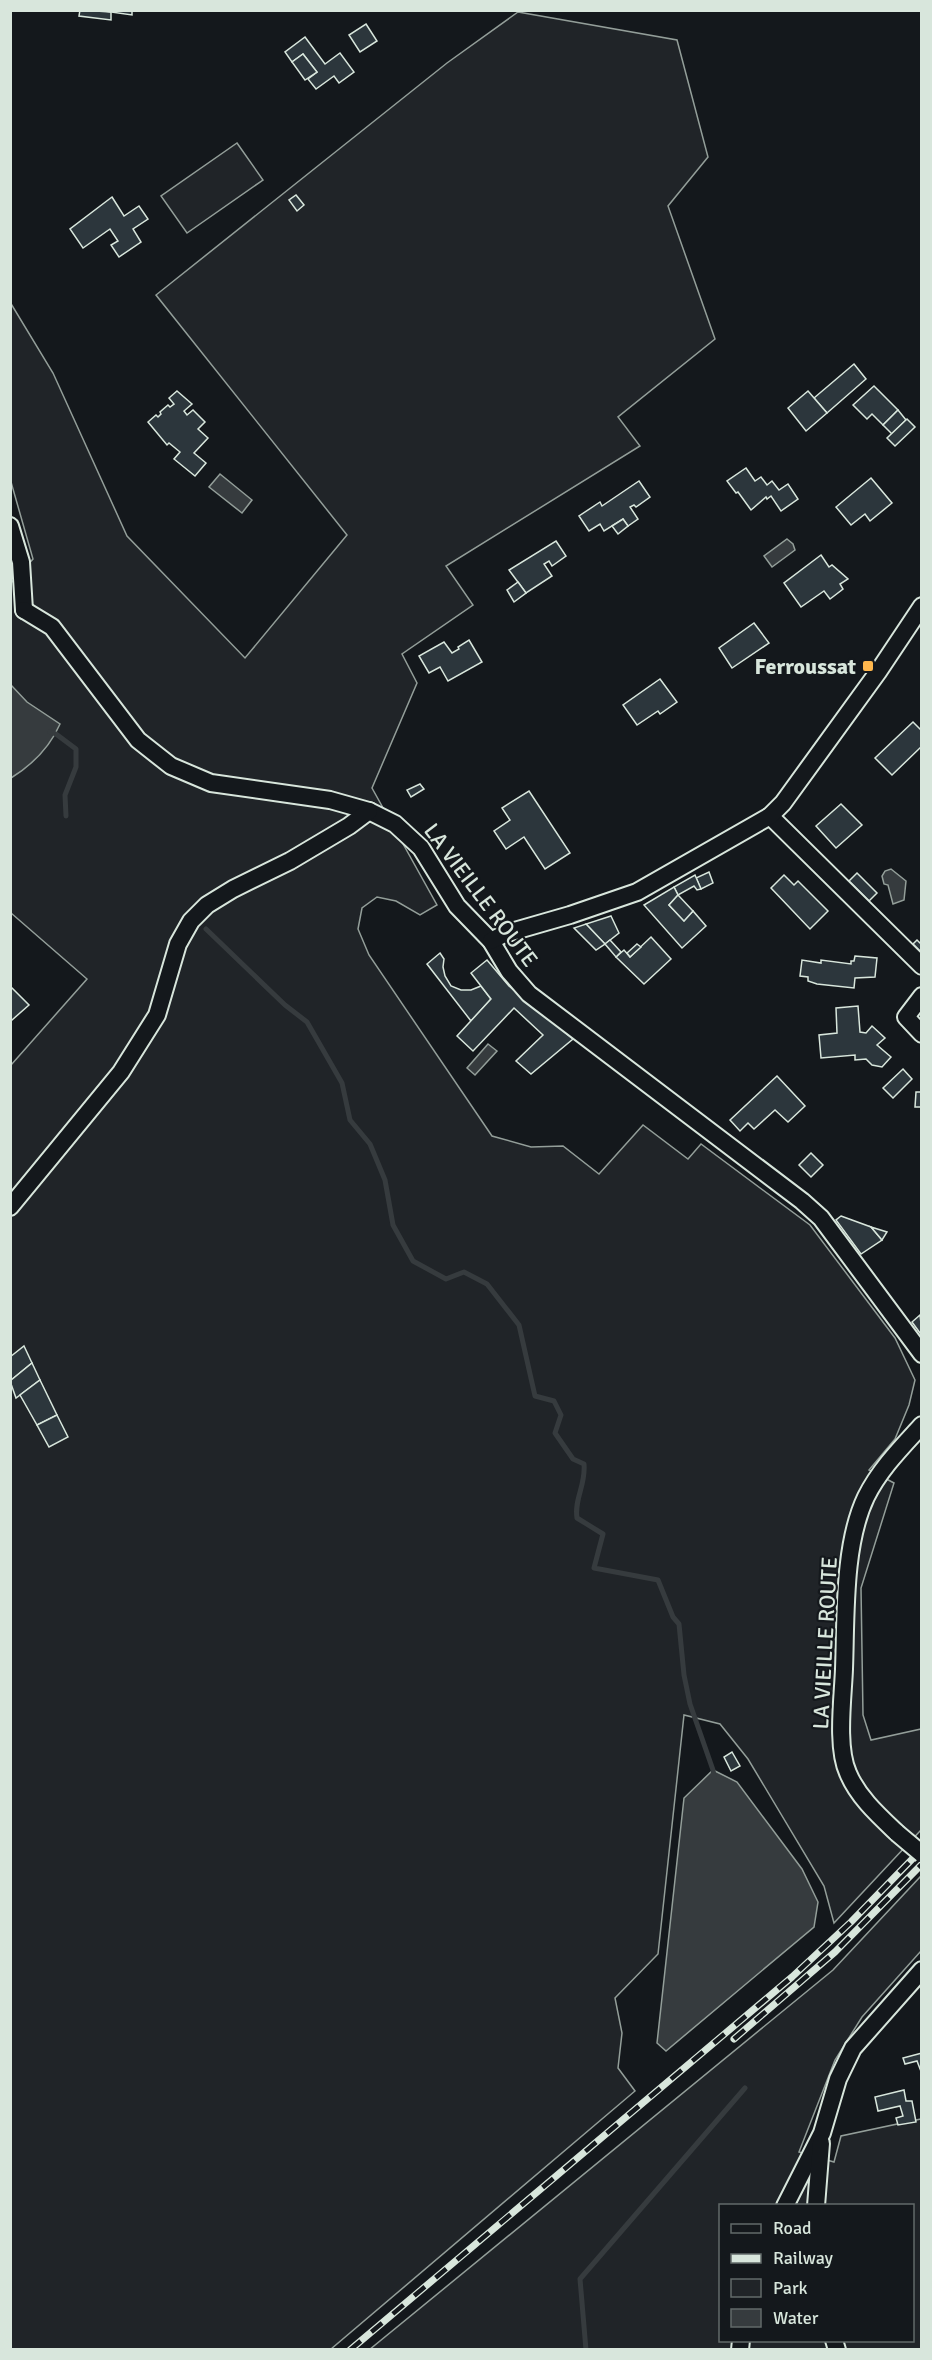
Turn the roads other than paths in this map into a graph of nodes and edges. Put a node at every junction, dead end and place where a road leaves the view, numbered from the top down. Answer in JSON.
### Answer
{"nodes":[{"id":1,"x":10,"y":526,"type":"edge"},
{"id":2,"x":921,"y":606,"type":"edge"},
{"id":3,"x":17,"y":610,"type":"edge"},
{"id":4,"x":369,"y":811,"type":"junction"},
{"id":5,"x":770,"y":816,"type":"junction"},
{"id":6,"x":491,"y":941,"type":"junction"},
{"id":7,"x":921,"y":966,"type":"edge"},
{"id":8,"x":921,"y":996,"type":"edge"},
{"id":9,"x":921,"y":1034,"type":"edge"},
{"id":10,"x":10,"y":1207,"type":"edge"},
{"id":11,"x":921,"y":1354,"type":"edge"},
{"id":12,"x":921,"y":1425,"type":"edge"},
{"id":13,"x":921,"y":1854,"type":"edge"},
{"id":14,"x":921,"y":1970,"type":"edge"},
{"id":15,"x":822,"y":2133,"type":"junction"},
{"id":16,"x":786,"y":2204,"type":"edge"},
{"id":17,"x":816,"y":2204,"type":"edge"}],
"edges":[{"from":1,"to":3,"type":"street","name":"LA VIEILLE ROUTE"},
{"from":2,"to":5,"type":"street"},
{"from":3,"to":4,"type":"street","name":"LA VIEILLE ROUTE"},
{"from":4,"to":6,"type":"street","name":"LA VIEILLE ROUTE"},
{"from":4,"to":10,"type":"street"},
{"from":5,"to":6,"type":"street"},
{"from":5,"to":7,"type":"street"},
{"from":6,"to":11,"type":"street","name":"LA VIEILLE ROUTE"},
{"from":8,"to":9,"type":"street"},
{"from":12,"to":13,"type":"street","name":"LA VIEILLE ROUTE","bridge":true},
{"from":14,"to":15,"type":"street"},
{"from":15,"to":16,"type":"street"},
{"from":15,"to":17,"type":"street"}]}
